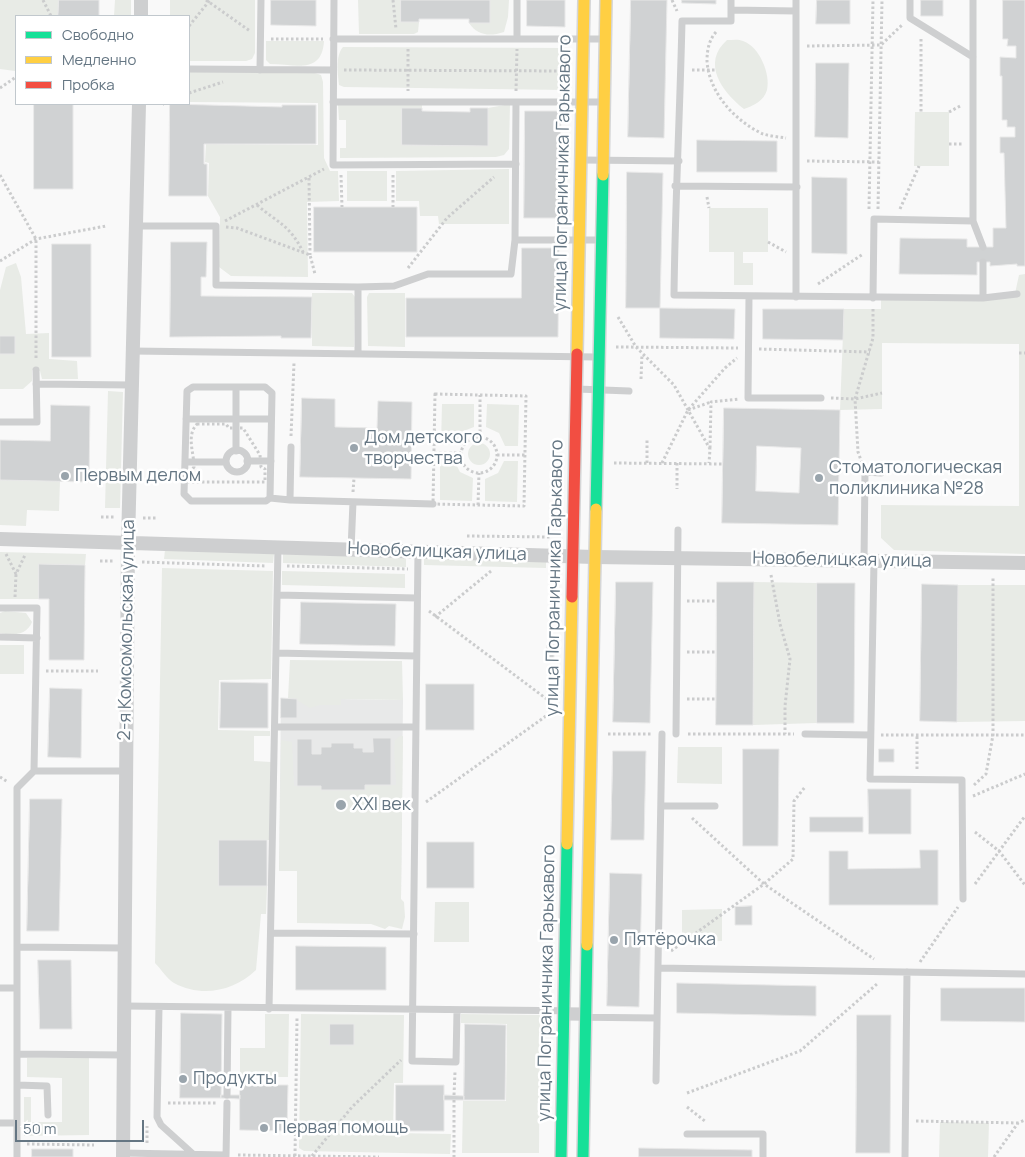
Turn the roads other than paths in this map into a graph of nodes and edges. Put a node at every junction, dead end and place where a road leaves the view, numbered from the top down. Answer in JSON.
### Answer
{"nodes":[{"id":1,"x":141,"y":0,"type":"edge"},
{"id":2,"x":261,"y":0,"type":"edge"},
{"id":3,"x":334,"y":0,"type":"edge"},
{"id":4,"x":517,"y":0,"type":"edge"},
{"id":5,"x":584,"y":0,"type":"edge"},
{"id":6,"x":606,"y":0,"type":"edge"},
{"id":7,"x":731,"y":0,"type":"edge"},
{"id":8,"x":796,"y":0,"type":"edge"},
{"id":9,"x":910,"y":0,"type":"edge"},
{"id":10,"x":973,"y":0,"type":"edge"},
{"id":11,"x":731,"y":10,"type":"junction"},
{"id":12,"x":796,"y":11,"type":"junction"},
{"id":13,"x":141,"y":15,"type":"edge"},
{"id":14,"x":333,"y":39,"type":"junction"},
{"id":15,"x":517,"y":39,"type":"junction"},
{"id":16,"x":584,"y":39,"type":"junction"},
{"id":17,"x":605,"y":39,"type":"junction"},
{"id":18,"x":973,"y":57,"type":"junction"},
{"id":19,"x":190,"y":69,"type":"edge"},
{"id":20,"x":260,"y":70,"type":"junction"},
{"id":21,"x":336,"y":70,"type":"junction"},
{"id":22,"x":333,"y":102,"type":"junction"},
{"id":23,"x":516,"y":102,"type":"junction"},
{"id":24,"x":582,"y":102,"type":"junction"},
{"id":25,"x":604,"y":102,"type":"junction"},
{"id":26,"x":138,"y":105,"type":"edge"},
{"id":27,"x":581,"y":160,"type":"junction"},
{"id":28,"x":602,"y":160,"type":"junction"},
{"id":29,"x":679,"y":161,"type":"junction"},
{"id":30,"x":516,"y":164,"type":"junction"},
{"id":31,"x":675,"y":186,"type":"junction"},
{"id":32,"x":797,"y":187,"type":"junction"},
{"id":33,"x":973,"y":221,"type":"junction"},
{"id":34,"x":136,"y":226,"type":"junction"},
{"id":35,"x":515,"y":240,"type":"junction"},
{"id":36,"x":601,"y":240,"type":"junction"},
{"id":37,"x":580,"y":241,"type":"junction"},
{"id":38,"x":983,"y":248,"type":"dead end"},
{"id":39,"x":983,"y":262,"type":"dead end"},
{"id":40,"x":358,"y":287,"type":"junction"},
{"id":41,"x":1017,"y":294,"type":"dead end"},
{"id":42,"x":749,"y":297,"type":"junction"},
{"id":43,"x":796,"y":297,"type":"junction"},
{"id":44,"x":873,"y":298,"type":"junction"},
{"id":45,"x":984,"y":298,"type":"junction"},
{"id":46,"x":132,"y":351,"type":"junction"},
{"id":47,"x":358,"y":353,"type":"junction"},
{"id":48,"x":577,"y":356,"type":"junction"},
{"id":49,"x":598,"y":357,"type":"junction"},
{"id":50,"x":36,"y":370,"type":"road end"},
{"id":51,"x":36,"y":384,"type":"junction"},
{"id":52,"x":132,"y":385,"type":"junction"},
{"id":53,"x":236,"y":388,"type":"junction"},
{"id":54,"x":577,"y":389,"type":"junction"},
{"id":55,"x":598,"y":390,"type":"junction"},
{"id":56,"x":629,"y":391,"type":"dead end"},
{"id":57,"x":821,"y":398,"type":"road end"},
{"id":58,"x":186,"y":418,"type":"junction"},
{"id":59,"x":236,"y":418,"type":"junction"},
{"id":60,"x":271,"y":419,"type":"junction"},
{"id":61,"x":0,"y":422,"type":"edge"},
{"id":62,"x":291,"y":445,"type":"road end"},
{"id":63,"x":236,"y":450,"type":"junction"},
{"id":64,"x":248,"y":461,"type":"junction"},
{"id":65,"x":185,"y":462,"type":"junction"},
{"id":66,"x":226,"y":462,"type":"junction"},
{"id":67,"x":270,"y":462,"type":"junction"},
{"id":68,"x":881,"y":473,"type":"dead end"},
{"id":69,"x":270,"y":498,"type":"junction"},
{"id":70,"x":290,"y":500,"type":"junction"},
{"id":71,"x":352,"y":502,"type":"junction"},
{"id":72,"x":433,"y":504,"type":"road end"},
{"id":73,"x":678,"y":530,"type":"dead end"},
{"id":74,"x":0,"y":539,"type":"edge"},
{"id":75,"x":128,"y":543,"type":"junction"},
{"id":76,"x":278,"y":547,"type":"junction"},
{"id":77,"x":351,"y":550,"type":"junction"},
{"id":78,"x":418,"y":552,"type":"junction"},
{"id":79,"x":573,"y":556,"type":"junction"},
{"id":80,"x":594,"y":557,"type":"junction"},
{"id":81,"x":678,"y":558,"type":"junction"},
{"id":82,"x":868,"y":561,"type":"junction"},
{"id":83,"x":1025,"y":563,"type":"edge"},
{"id":84,"x":277,"y":595,"type":"junction"},
{"id":85,"x":417,"y":598,"type":"junction"},
{"id":86,"x":0,"y":608,"type":"edge"},
{"id":87,"x":0,"y":638,"type":"edge"},
{"id":88,"x":37,"y":638,"type":"junction"},
{"id":89,"x":276,"y":653,"type":"junction"},
{"id":90,"x":416,"y":656,"type":"junction"},
{"id":91,"x":275,"y":727,"type":"junction"},
{"id":92,"x":416,"y":727,"type":"junction"},
{"id":93,"x":662,"y":734,"type":"road end"},
{"id":94,"x":676,"y":734,"type":"road end"},
{"id":95,"x":804,"y":734,"type":"road end"},
{"id":96,"x":870,"y":735,"type":"junction"},
{"id":97,"x":34,"y":771,"type":"junction"},
{"id":98,"x":126,"y":771,"type":"junction"},
{"id":99,"x":661,"y":806,"type":"junction"},
{"id":100,"x":715,"y":806,"type":"dead end"},
{"id":101,"x":963,"y":899,"type":"road end"},
{"id":102,"x":271,"y":933,"type":"junction"},
{"id":103,"x":414,"y":934,"type":"junction"},
{"id":104,"x":17,"y":947,"type":"junction"},
{"id":105,"x":124,"y":948,"type":"junction"},
{"id":106,"x":658,"y":964,"type":"junction"},
{"id":107,"x":910,"y":972,"type":"junction"},
{"id":108,"x":1025,"y":974,"type":"edge"},
{"id":109,"x":0,"y":988,"type":"edge"},
{"id":110,"x":17,"y":988,"type":"junction"},
{"id":111,"x":124,"y":1006,"type":"junction"},
{"id":112,"x":159,"y":1007,"type":"junction"},
{"id":113,"x":228,"y":1008,"type":"junction"},
{"id":114,"x":270,"y":1009,"type":"junction"},
{"id":115,"x":413,"y":1010,"type":"junction"},
{"id":116,"x":457,"y":1011,"type":"junction"},
{"id":117,"x":564,"y":1014,"type":"junction"},
{"id":118,"x":586,"y":1014,"type":"junction"},
{"id":119,"x":657,"y":1018,"type":"junction"},
{"id":120,"x":17,"y":1054,"type":"junction"},
{"id":121,"x":124,"y":1055,"type":"junction"},
{"id":122,"x":656,"y":1081,"type":"dead end"},
{"id":123,"x":17,"y":1086,"type":"junction"},
{"id":124,"x":48,"y":1115,"type":"dead end"},
{"id":125,"x":0,"y":1123,"type":"edge"},
{"id":126,"x":17,"y":1124,"type":"junction"},
{"id":127,"x":687,"y":1134,"type":"dead end"},
{"id":128,"x":193,"y":1154,"type":"junction"},
{"id":129,"x":123,"y":1155,"type":"edge"},
{"id":130,"x":226,"y":1156,"type":"edge"},
{"id":131,"x":17,"y":1157,"type":"edge"},
{"id":132,"x":561,"y":1157,"type":"edge"},
{"id":133,"x":583,"y":1157,"type":"edge"},
{"id":134,"x":763,"y":1157,"type":"edge"},
{"id":135,"x":905,"y":1157,"type":"edge"}],
"edges":[{"from":1,"to":13,"type":"street"},
{"from":2,"to":20,"type":"lane"},
{"from":3,"to":14,"type":"lane"},
{"from":4,"to":15,"type":"lane"},
{"from":5,"to":16,"type":"street","name":"улица Пограничника Гарькавого"},
{"from":6,"to":17,"type":"street"},
{"from":7,"to":11,"type":"lane"},
{"from":8,"to":12,"type":"lane"},
{"from":9,"to":18,"type":"lane"},
{"from":10,"to":18,"type":"lane"},
{"from":11,"to":12,"type":"lane"},
{"from":11,"to":29,"type":"lane"},
{"from":12,"to":32,"type":"lane"},
{"from":14,"to":15,"type":"lane"},
{"from":14,"to":21,"type":"lane"},
{"from":15,"to":16,"type":"lane"},
{"from":16,"to":17,"type":"lane"},
{"from":16,"to":24,"type":"street","name":"улица Пограничника Гарькавого"},
{"from":17,"to":25,"type":"street"},
{"from":18,"to":33,"type":"lane"},
{"from":19,"to":20,"type":"lane"},
{"from":20,"to":21,"type":"lane"},
{"from":21,"to":22,"type":"lane"},
{"from":22,"to":23,"type":"lane"},
{"from":22,"to":30,"type":"lane"},
{"from":23,"to":24,"type":"lane"},
{"from":23,"to":30,"type":"lane"},
{"from":24,"to":25,"type":"lane"},
{"from":24,"to":27,"type":"street","name":"улица Пограничника Гарькавого"},
{"from":25,"to":28,"type":"street"},
{"from":26,"to":34,"type":"street","name":"2-я Комсомольская улица"},
{"from":27,"to":28,"type":"lane"},
{"from":27,"to":37,"type":"street","name":"улица Пограничника Гарькавого"},
{"from":28,"to":29,"type":"lane"},
{"from":28,"to":36,"type":"street"},
{"from":29,"to":31,"type":"lane"},
{"from":30,"to":35,"type":"lane"},
{"from":31,"to":32,"type":"lane"},
{"from":31,"to":42,"type":"lane"},
{"from":32,"to":43,"type":"lane"},
{"from":33,"to":38,"type":"lane"},
{"from":33,"to":44,"type":"lane"},
{"from":34,"to":40,"type":"lane"},
{"from":34,"to":46,"type":"street","name":"2-я Комсомольская улица"},
{"from":35,"to":37,"type":"lane"},
{"from":35,"to":40,"type":"lane"},
{"from":36,"to":37,"type":"lane"},
{"from":36,"to":49,"type":"street"},
{"from":37,"to":48,"type":"street","name":"улица Пограничника Гарькавого"},
{"from":39,"to":45,"type":"lane"},
{"from":40,"to":47,"type":"lane"},
{"from":41,"to":45,"type":"lane"},
{"from":42,"to":43,"type":"lane"},
{"from":42,"to":57,"type":"lane"},
{"from":43,"to":44,"type":"lane"},
{"from":44,"to":45,"type":"lane"},
{"from":46,"to":47,"type":"lane"},
{"from":46,"to":52,"type":"street","name":"2-я Комсомольская улица"},
{"from":47,"to":48,"type":"lane"},
{"from":48,"to":49,"type":"lane"},
{"from":48,"to":54,"type":"street","name":"улица Пограничника Гарькавого"},
{"from":49,"to":55,"type":"street"},
{"from":50,"to":51,"type":"lane"},
{"from":51,"to":52,"type":"lane"},
{"from":51,"to":61,"type":"lane"},
{"from":52,"to":75,"type":"street","name":"2-я Комсомольская улица"},
{"from":53,"to":58,"type":"lane"},
{"from":53,"to":59,"type":"lane"},
{"from":53,"to":60,"type":"lane"},
{"from":54,"to":55,"type":"lane"},
{"from":54,"to":79,"type":"street","name":"улица Пограничника Гарькавого"},
{"from":55,"to":56,"type":"lane"},
{"from":55,"to":80,"type":"street"},
{"from":58,"to":59,"type":"lane"},
{"from":58,"to":65,"type":"lane"},
{"from":59,"to":60,"type":"lane"},
{"from":59,"to":63,"type":"lane"},
{"from":60,"to":67,"type":"lane"},
{"from":62,"to":70,"type":"lane"},
{"from":63,"to":64,"type":"lane"},
{"from":63,"to":66,"type":"lane"},
{"from":64,"to":66,"type":"lane"},
{"from":64,"to":67,"type":"lane"},
{"from":65,"to":66,"type":"lane"},
{"from":65,"to":69,"type":"lane"},
{"from":67,"to":69,"type":"lane"},
{"from":68,"to":82,"type":"lane"},
{"from":69,"to":70,"type":"lane"},
{"from":70,"to":71,"type":"lane"},
{"from":71,"to":72,"type":"lane"},
{"from":71,"to":77,"type":"lane"},
{"from":73,"to":81,"type":"lane"},
{"from":74,"to":75,"type":"street","name":"Новобелицкая улица"},
{"from":75,"to":76,"type":"street","name":"Новобелицкая улица"},
{"from":75,"to":98,"type":"street","name":"2-я Комсомольская улица"},
{"from":76,"to":77,"type":"street","name":"Новобелицкая улица"},
{"from":76,"to":84,"type":"lane"},
{"from":77,"to":78,"type":"street","name":"Новобелицкая улица"},
{"from":78,"to":79,"type":"street","name":"Новобелицкая улица"},
{"from":78,"to":85,"type":"lane"},
{"from":79,"to":80,"type":"street","name":"Новобелицкая улица"},
{"from":79,"to":117,"type":"street","name":"улица Пограничника Гарькавого"},
{"from":80,"to":81,"type":"street","name":"Новобелицкая улица"},
{"from":80,"to":118,"type":"street"},
{"from":81,"to":82,"type":"street","name":"Новобелицкая улица"},
{"from":81,"to":94,"type":"lane"},
{"from":82,"to":83,"type":"street","name":"Новобелицкая улица"},
{"from":82,"to":96,"type":"lane"},
{"from":84,"to":85,"type":"lane"},
{"from":84,"to":89,"type":"lane"},
{"from":85,"to":90,"type":"lane"},
{"from":86,"to":88,"type":"lane"},
{"from":87,"to":88,"type":"lane"},
{"from":88,"to":97,"type":"lane"},
{"from":89,"to":90,"type":"lane"},
{"from":89,"to":91,"type":"lane"},
{"from":90,"to":92,"type":"lane"},
{"from":91,"to":92,"type":"lane"},
{"from":91,"to":102,"type":"lane"},
{"from":92,"to":103,"type":"lane"},
{"from":93,"to":99,"type":"lane"},
{"from":95,"to":96,"type":"lane"},
{"from":96,"to":101,"type":"lane"},
{"from":97,"to":98,"type":"lane"},
{"from":97,"to":104,"type":"lane"},
{"from":98,"to":105,"type":"street","name":"2-я Комсомольская улица"},
{"from":99,"to":100,"type":"lane"},
{"from":99,"to":106,"type":"lane"},
{"from":102,"to":103,"type":"lane"},
{"from":102,"to":114,"type":"lane"},
{"from":103,"to":115,"type":"lane"},
{"from":104,"to":105,"type":"lane"},
{"from":104,"to":110,"type":"lane"},
{"from":105,"to":111,"type":"street","name":"2-я Комсомольская улица"},
{"from":106,"to":107,"type":"lane"},
{"from":106,"to":119,"type":"lane"},
{"from":107,"to":108,"type":"lane"},
{"from":107,"to":135,"type":"lane"},
{"from":109,"to":110,"type":"lane"},
{"from":110,"to":120,"type":"lane"},
{"from":111,"to":112,"type":"lane"},
{"from":111,"to":121,"type":"street","name":"2-я Комсомольская улица"},
{"from":112,"to":113,"type":"lane"},
{"from":112,"to":128,"type":"lane"},
{"from":113,"to":114,"type":"lane"},
{"from":113,"to":130,"type":"lane"},
{"from":114,"to":115,"type":"lane"},
{"from":115,"to":116,"type":"lane"},
{"from":115,"to":116,"type":"lane"},
{"from":116,"to":117,"type":"lane"},
{"from":117,"to":118,"type":"lane"},
{"from":117,"to":132,"type":"street","name":"улица Пограничника Гарькавого"},
{"from":118,"to":119,"type":"lane"},
{"from":118,"to":133,"type":"street"},
{"from":119,"to":122,"type":"lane"},
{"from":120,"to":121,"type":"lane"},
{"from":120,"to":123,"type":"lane"},
{"from":121,"to":129,"type":"street","name":"2-я Комсомольская улица"},
{"from":123,"to":124,"type":"lane"},
{"from":123,"to":126,"type":"lane"},
{"from":125,"to":126,"type":"lane"},
{"from":126,"to":131,"type":"lane"},
{"from":127,"to":134,"type":"lane"},
{"from":128,"to":129,"type":"lane"},
{"from":128,"to":130,"type":"lane"}]}
